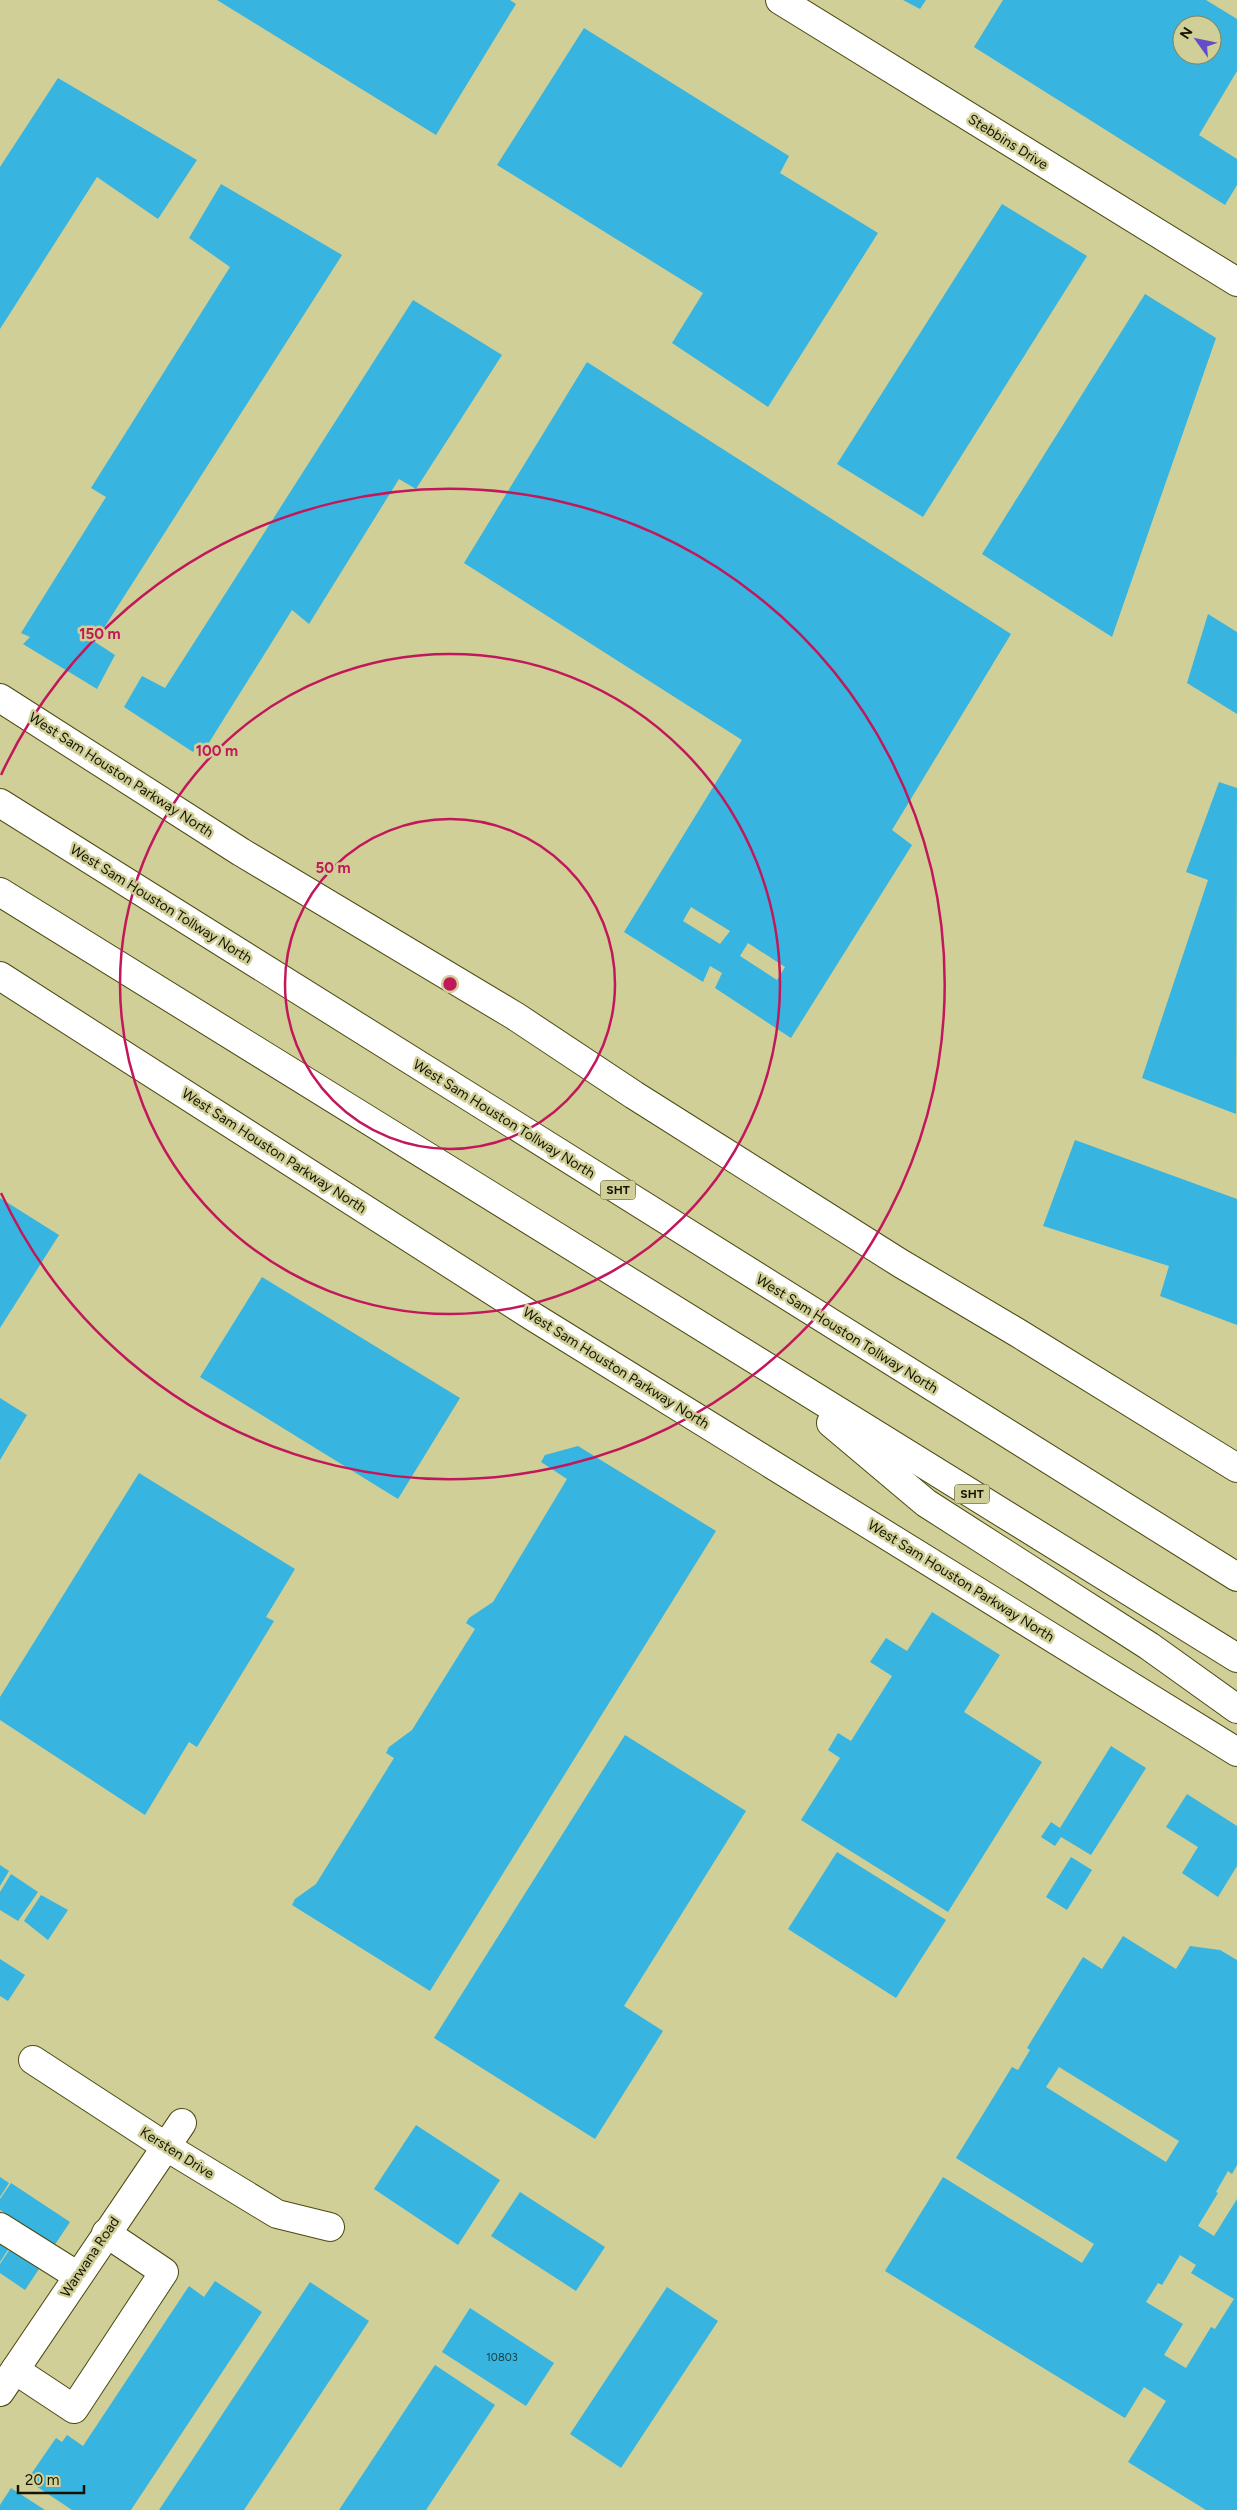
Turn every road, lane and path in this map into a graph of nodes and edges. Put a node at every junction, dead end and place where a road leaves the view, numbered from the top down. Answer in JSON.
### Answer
{"nodes":[{"id":1,"x":780,"y":0,"type":"edge"},
{"id":2,"x":1237,"y":282,"type":"edge"},
{"id":3,"x":0,"y":698,"type":"edge"},
{"id":4,"x":0,"y":804,"type":"edge"},
{"id":5,"x":0,"y":892,"type":"edge"},
{"id":6,"x":0,"y":976,"type":"edge"},
{"id":7,"x":755,"y":1360,"type":"junction"},
{"id":8,"x":1237,"y":1468,"type":"edge"},
{"id":9,"x":1237,"y":1577,"type":"edge"},
{"id":10,"x":1237,"y":1658,"type":"edge"},
{"id":11,"x":1237,"y":1708,"type":"edge"},
{"id":12,"x":1237,"y":1752,"type":"edge"},
{"id":13,"x":33,"y":2060,"type":"dead end"},
{"id":14,"x":182,"y":2123,"type":"dead end"},
{"id":15,"x":165,"y":2146,"type":"junction"},
{"id":16,"x":0,"y":2227,"type":"edge"},
{"id":17,"x":330,"y":2227,"type":"dead end"},
{"id":18,"x":106,"y":2233,"type":"junction"},
{"id":19,"x":78,"y":2276,"type":"junction"},
{"id":20,"x":15,"y":2370,"type":"junction"},
{"id":21,"x":0,"y":2392,"type":"edge"}],
"edges":[{"from":1,"to":2,"type":"main road","name":"Stebbins Drive"},
{"from":3,"to":8,"type":"main road","name":"West Sam Houston Parkway North"},
{"from":4,"to":9,"type":"main road","name":"West Sam Houston Tollway North","number":"SHT"},
{"from":5,"to":7,"type":"main road","number":"SHT"},
{"from":6,"to":12,"type":"main road","name":"West Sam Houston Parkway North"},
{"from":7,"to":10,"type":"main road","number":"SHT"},
{"from":7,"to":11,"type":"main road"},
{"from":13,"to":15,"type":"main road","name":"Kersten Drive"},
{"from":14,"to":15,"type":"main road","name":"Warwana Road"},
{"from":15,"to":17,"type":"main road","name":"Kersten Drive"},
{"from":15,"to":18,"type":"main road","name":"Warwana Road"},
{"from":16,"to":19,"type":"main road"},
{"from":18,"to":19,"type":"main road","name":"Warwana Road"},
{"from":18,"to":20,"type":"main road"},
{"from":19,"to":20,"type":"main road","name":"Warwana Road"},
{"from":20,"to":21,"type":"main road","name":"Warwana Road"}]}
